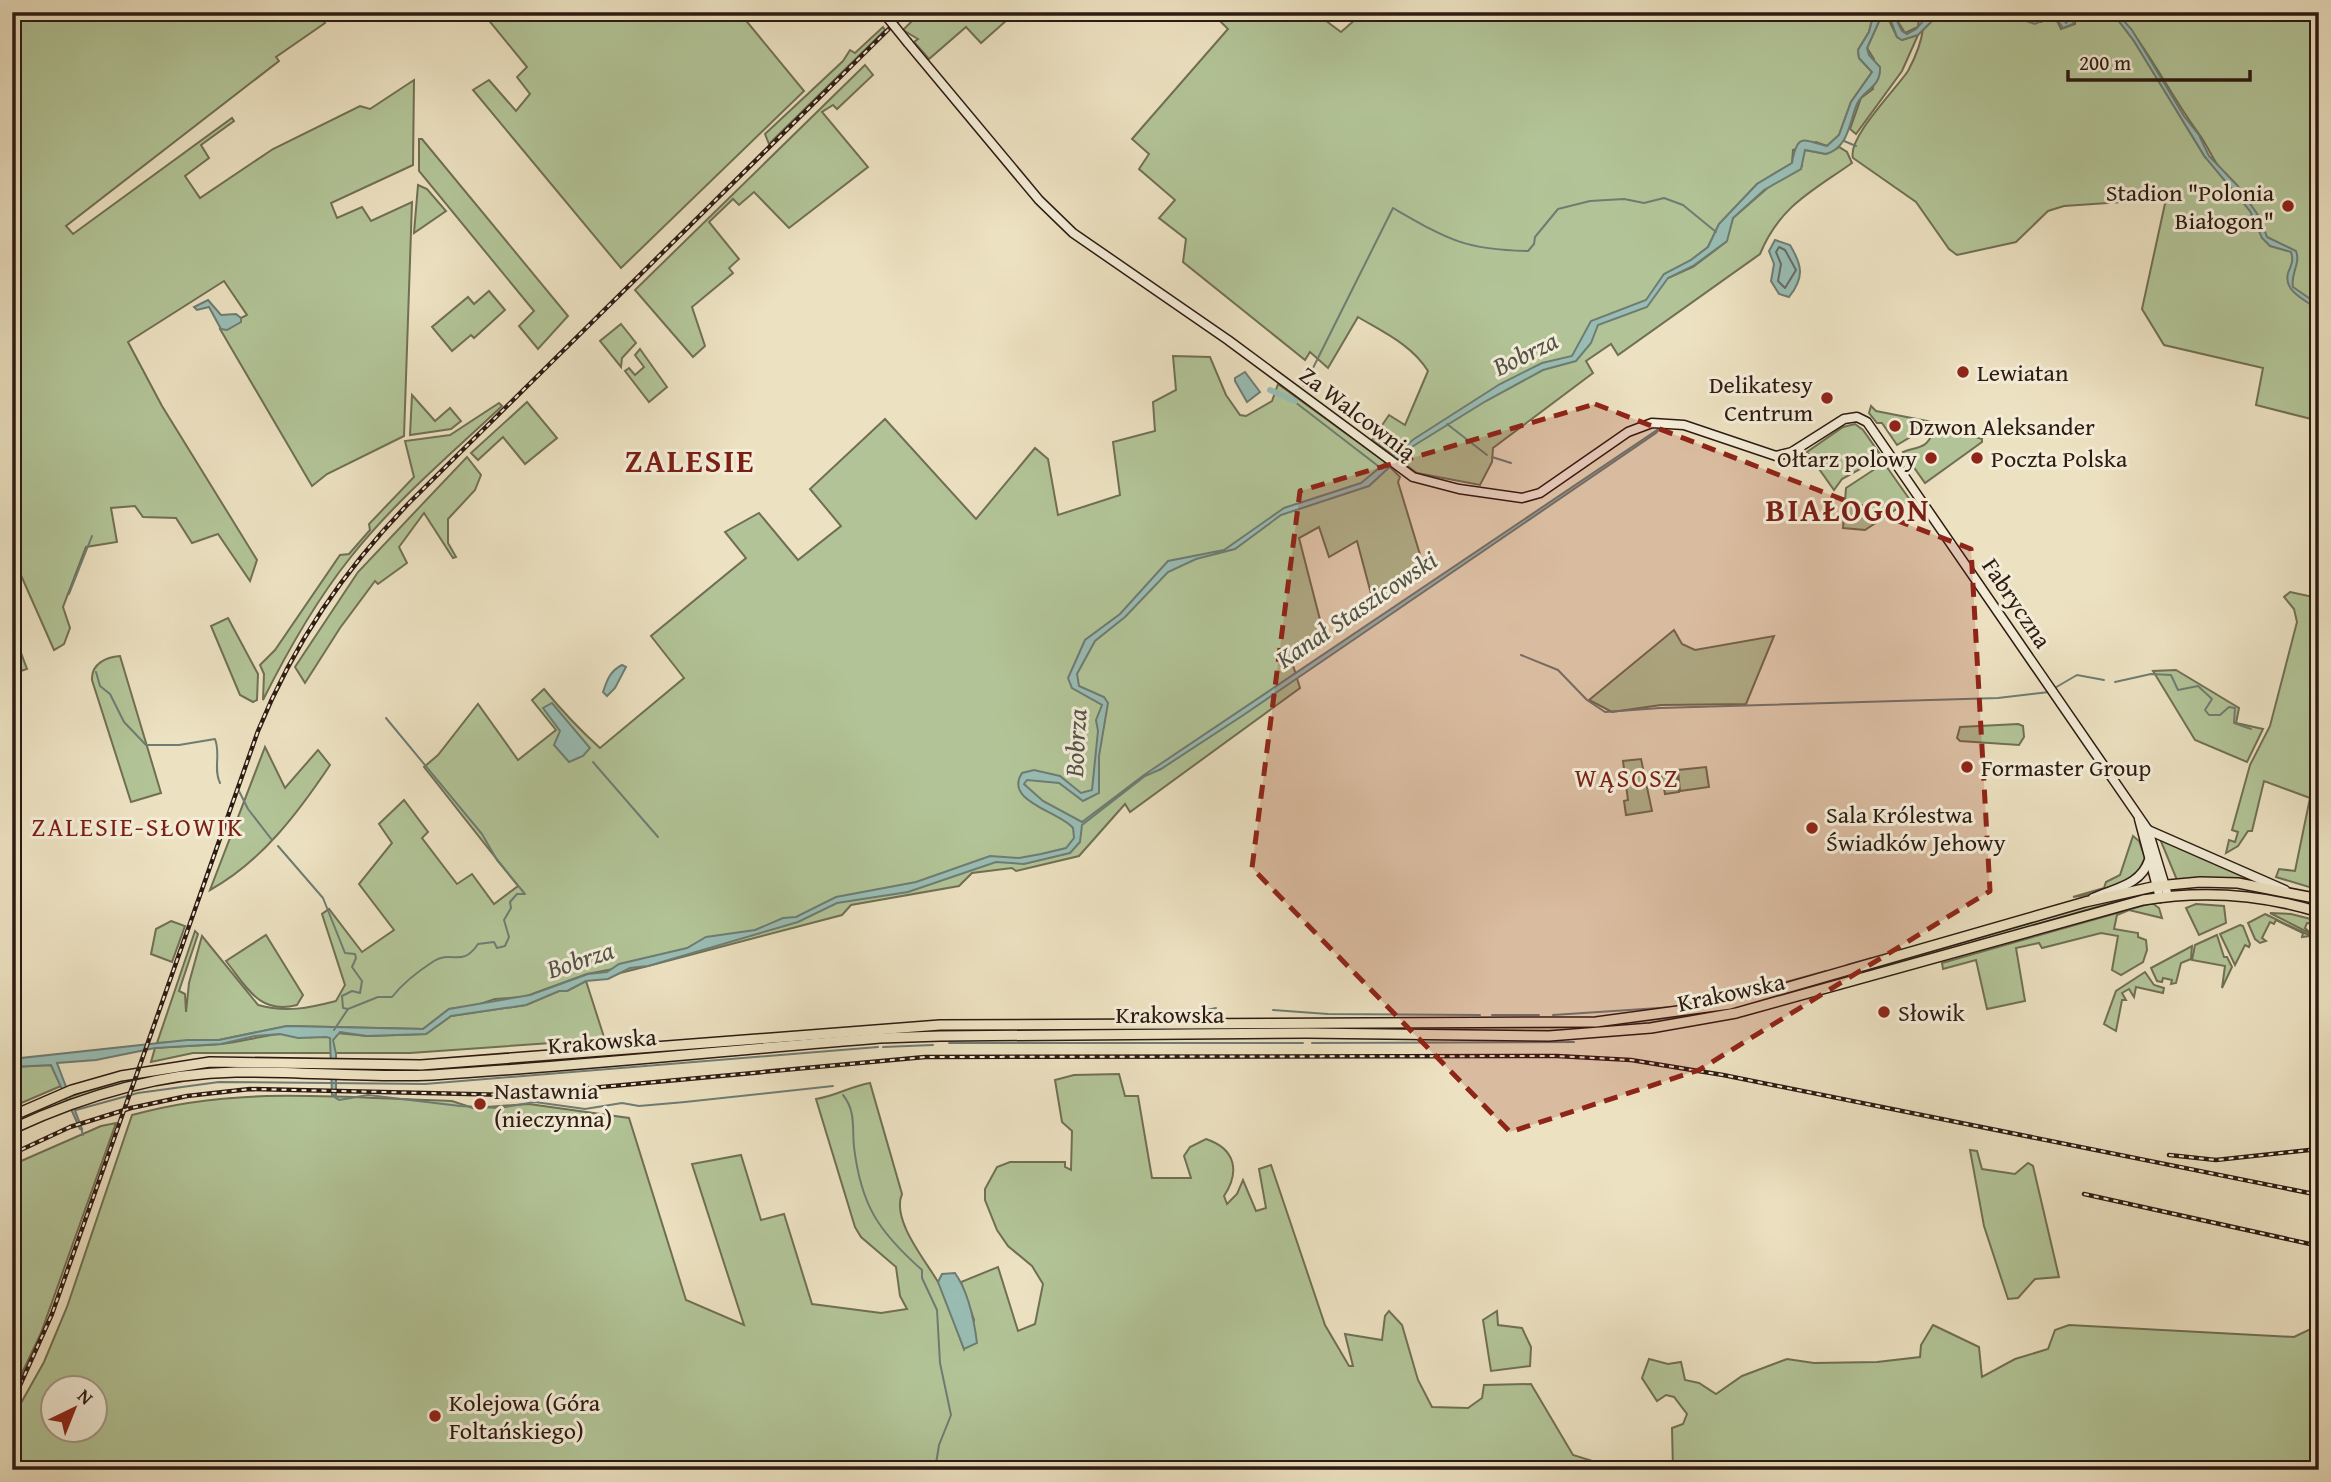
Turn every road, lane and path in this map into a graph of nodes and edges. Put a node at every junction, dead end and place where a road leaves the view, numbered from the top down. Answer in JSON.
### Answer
{"nodes":[{"id":1,"x":883,"y":12,"type":"edge"},
{"id":2,"x":1857,"y":418,"type":"joint"},
{"id":3,"x":2139,"y":816,"type":"junction"},
{"id":4,"x":2148,"y":830,"type":"junction"},
{"id":5,"x":2149,"y":860,"type":"junction"},
{"id":6,"x":2161,"y":886,"type":"junction"},
{"id":7,"x":2285,"y":890,"type":"junction"},
{"id":8,"x":2164,"y":897,"type":"junction"},
{"id":9,"x":2319,"y":899,"type":"edge"},
{"id":10,"x":2085,"y":902,"type":"junction"},
{"id":11,"x":2319,"y":912,"type":"edge"},
{"id":12,"x":12,"y":1116,"type":"edge"},
{"id":13,"x":12,"y":1129,"type":"edge"}],
"edges":[{"from":1,"to":2,"type":"main road","name":"Za Walcownią","bridge":true},
{"from":2,"to":3,"type":"main road","name":"Fabryczna"},
{"from":3,"to":4,"type":"main road","name":"Fabryczna"},
{"from":3,"to":5,"type":"main road","name":"Fabryczna"},
{"from":4,"to":6,"type":"main road","name":"Fabryczna"},
{"from":4,"to":7,"type":"main road"},
{"from":5,"to":6,"type":"main road","name":"Fabryczna"},
{"from":5,"to":10,"type":"main road"},
{"from":6,"to":7,"type":"main road","name":"Krakowska"},
{"from":6,"to":8,"type":"main road","name":"Fabryczna"},
{"from":6,"to":10,"type":"main road","name":"Krakowska"},
{"from":7,"to":9,"type":"main road","name":"Krakowska"},
{"from":8,"to":11,"type":"main road","name":"Krakowska"},
{"from":8,"to":13,"type":"main road","name":"Krakowska"},
{"from":10,"to":12,"type":"main road","name":"Krakowska"}]}
